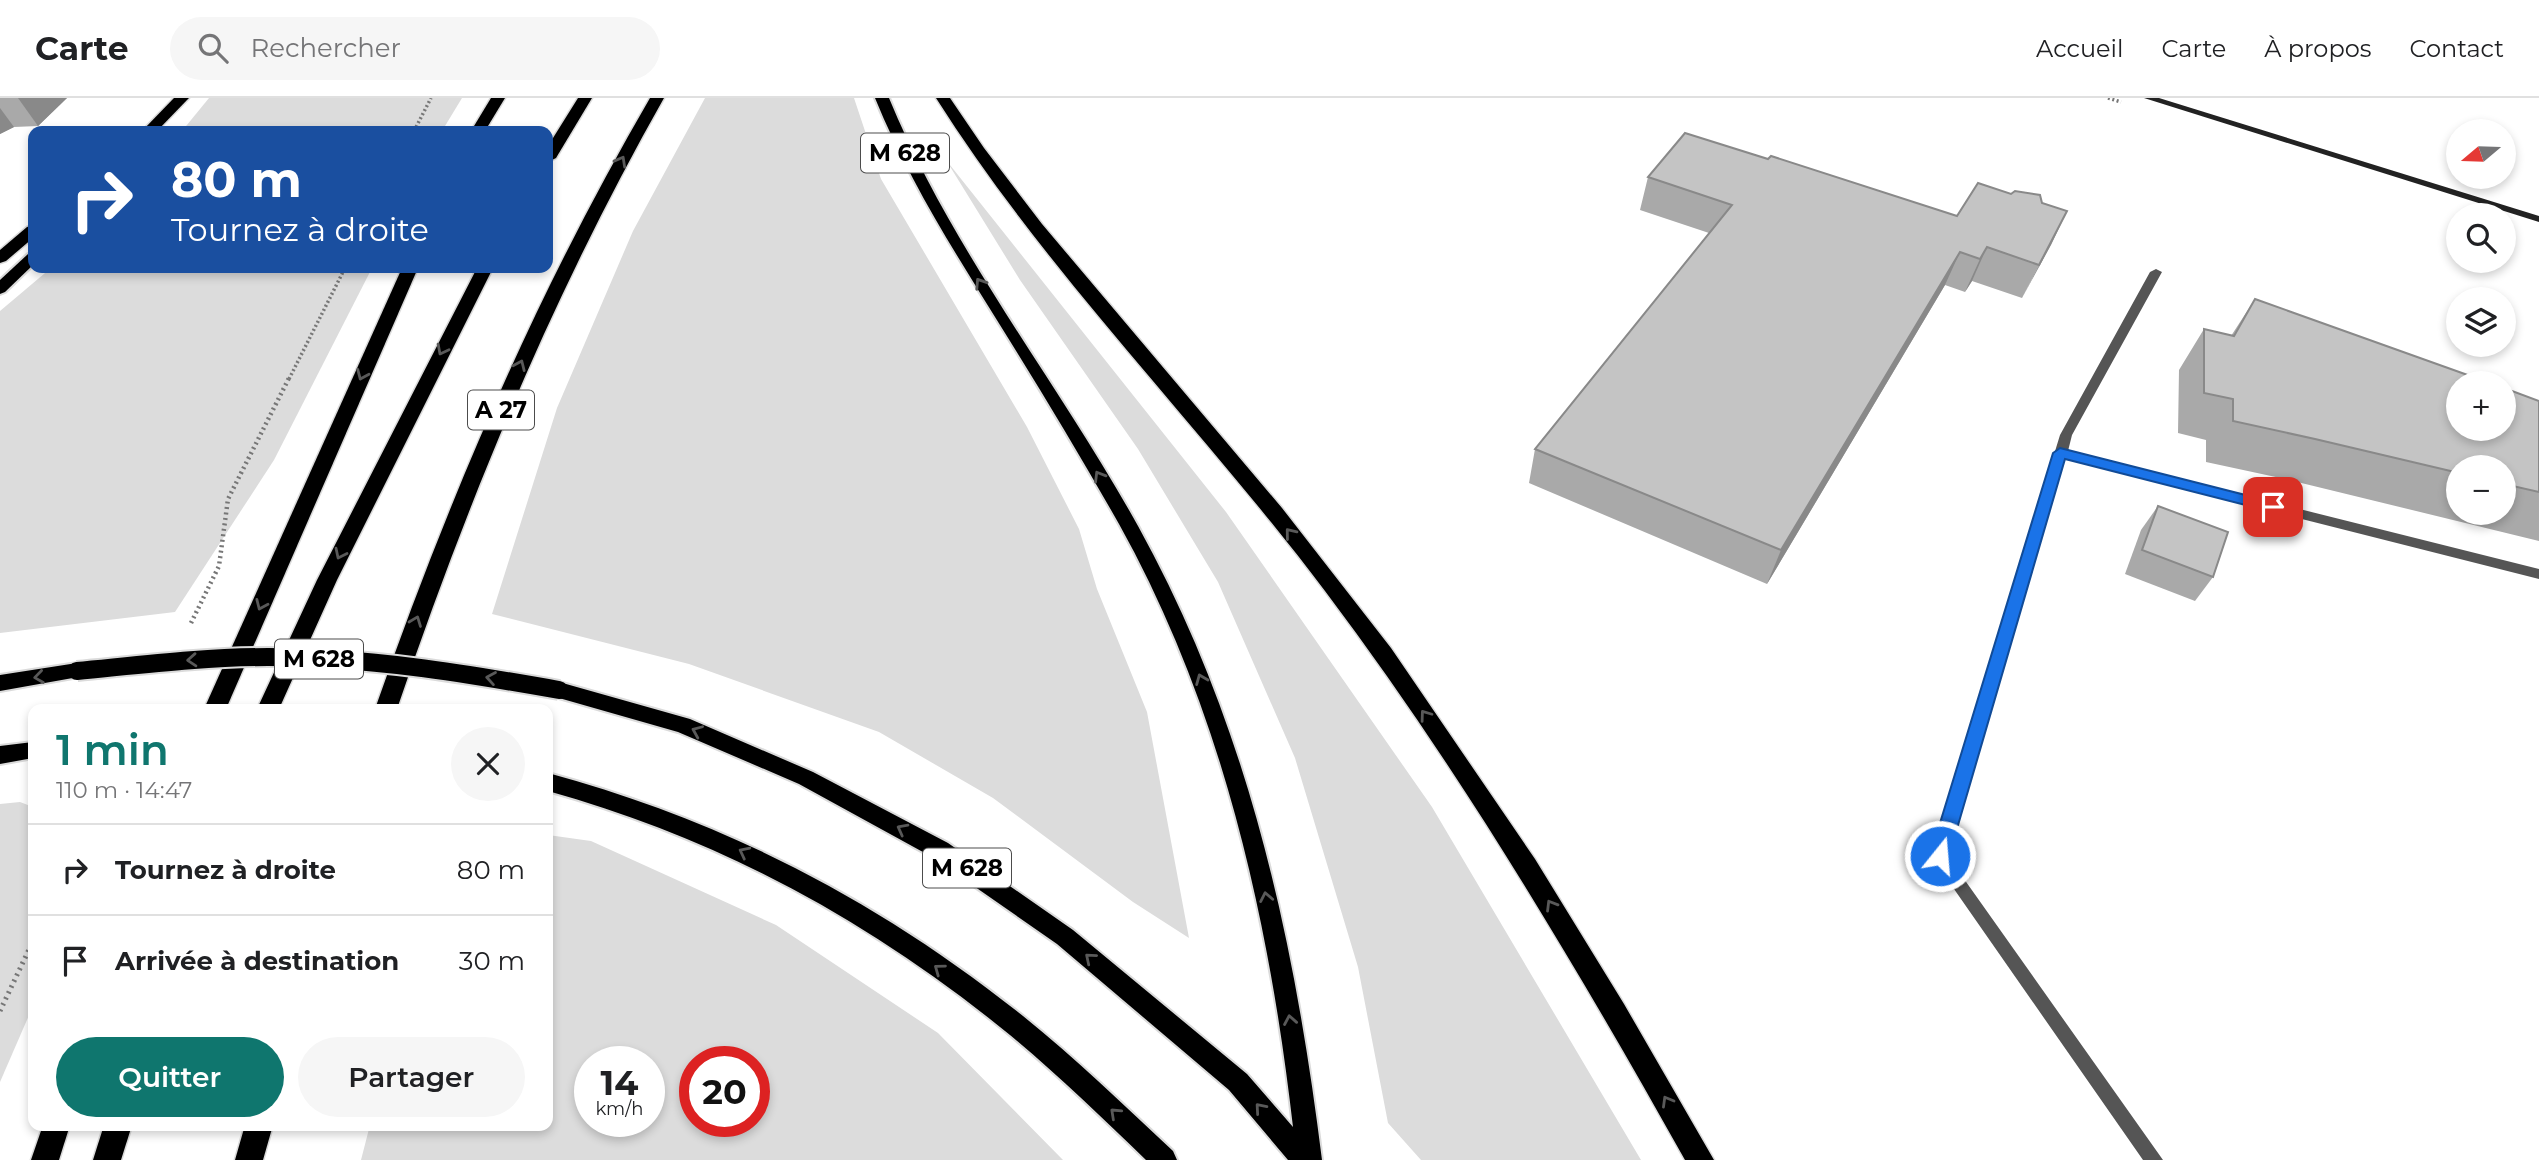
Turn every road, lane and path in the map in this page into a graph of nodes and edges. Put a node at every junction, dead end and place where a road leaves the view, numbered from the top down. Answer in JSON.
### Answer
{"nodes":[{"id":1,"x":183,"y":98,"type":"edge"},
{"id":2,"x":431,"y":98,"type":"edge"},
{"id":3,"x":498,"y":98,"type":"edge"},
{"id":4,"x":585,"y":98,"type":"edge"},
{"id":5,"x":657,"y":98,"type":"edge"},
{"id":6,"x":882,"y":98,"type":"edge"},
{"id":7,"x":943,"y":98,"type":"edge"},
{"id":8,"x":2149,"y":98,"type":"edge"},
{"id":9,"x":156,"y":126,"type":"edge"},
{"id":10,"x":417,"y":126,"type":"edge"},
{"id":11,"x":481,"y":126,"type":"edge"},
{"id":12,"x":553,"y":150,"type":"edge"},
{"id":13,"x":2539,"y":219,"type":"edge"},
{"id":14,"x":28,"y":234,"type":"edge"},
{"id":15,"x":0,"y":258,"type":"edge"},
{"id":16,"x":28,"y":262,"type":"edge"},
{"id":17,"x":2157,"y":272,"type":"dead end"},
{"id":18,"x":342,"y":273,"type":"edge"},
{"id":19,"x":408,"y":273,"type":"edge"},
{"id":20,"x":482,"y":273,"type":"edge"},
{"id":21,"x":0,"y":289,"type":"edge"},
{"id":22,"x":2060,"y":453,"type":"junction"},
{"id":23,"x":2539,"y":574,"type":"edge"},
{"id":24,"x":189,"y":626,"type":"dead end"},
{"id":25,"x":0,"y":682,"type":"edge"},
{"id":26,"x":217,"y":704,"type":"edge"},
{"id":27,"x":270,"y":704,"type":"edge"},
{"id":28,"x":388,"y":704,"type":"edge"},
{"id":29,"x":28,"y":751,"type":"edge"},
{"id":30,"x":0,"y":755,"type":"edge"},
{"id":31,"x":553,"y":784,"type":"edge"},
{"id":32,"x":28,"y":952,"type":"edge"},
{"id":33,"x":0,"y":1011,"type":"edge"},
{"id":34,"x":55,"y":1131,"type":"edge"},
{"id":35,"x":116,"y":1131,"type":"edge"},
{"id":36,"x":257,"y":1131,"type":"edge"},
{"id":37,"x":45,"y":1160,"type":"edge"},
{"id":38,"x":107,"y":1160,"type":"edge"},
{"id":39,"x":249,"y":1160,"type":"edge"},
{"id":40,"x":1164,"y":1160,"type":"edge"},
{"id":41,"x":1307,"y":1160,"type":"edge"},
{"id":42,"x":1700,"y":1160,"type":"edge"},
{"id":43,"x":2154,"y":1160,"type":"edge"}],
"edges":[{"from":1,"to":9,"type":"highway"},
{"from":2,"to":10,"type":"path"},
{"from":3,"to":11,"type":"highway"},
{"from":4,"to":12,"type":"highway"},
{"from":28,"to":5,"type":"highway","number":"A 27","one_way":true},
{"from":41,"to":6,"type":"highway","number":"M 628","one_way":true},
{"from":42,"to":7,"type":"highway","one_way":true},
{"from":8,"to":13,"type":"main road"},
{"from":14,"to":15,"type":"highway"},
{"from":16,"to":21,"type":"highway"},
{"from":17,"to":22,"type":"lane"},
{"from":18,"to":24,"type":"path"},
{"from":19,"to":26,"type":"highway","one_way":true},
{"from":20,"to":27,"type":"highway","one_way":true},
{"from":22,"to":23,"type":"lane"},
{"from":22,"to":43,"type":"lane"},
{"from":41,"to":25,"type":"highway","number":"M 628","one_way":true,"bridge":true},
{"from":29,"to":30,"type":"highway"},
{"from":40,"to":31,"type":"highway","one_way":true},
{"from":32,"to":33,"type":"path"},
{"from":34,"to":37,"type":"highway"},
{"from":35,"to":38,"type":"highway"},
{"from":36,"to":39,"type":"highway"}]}
